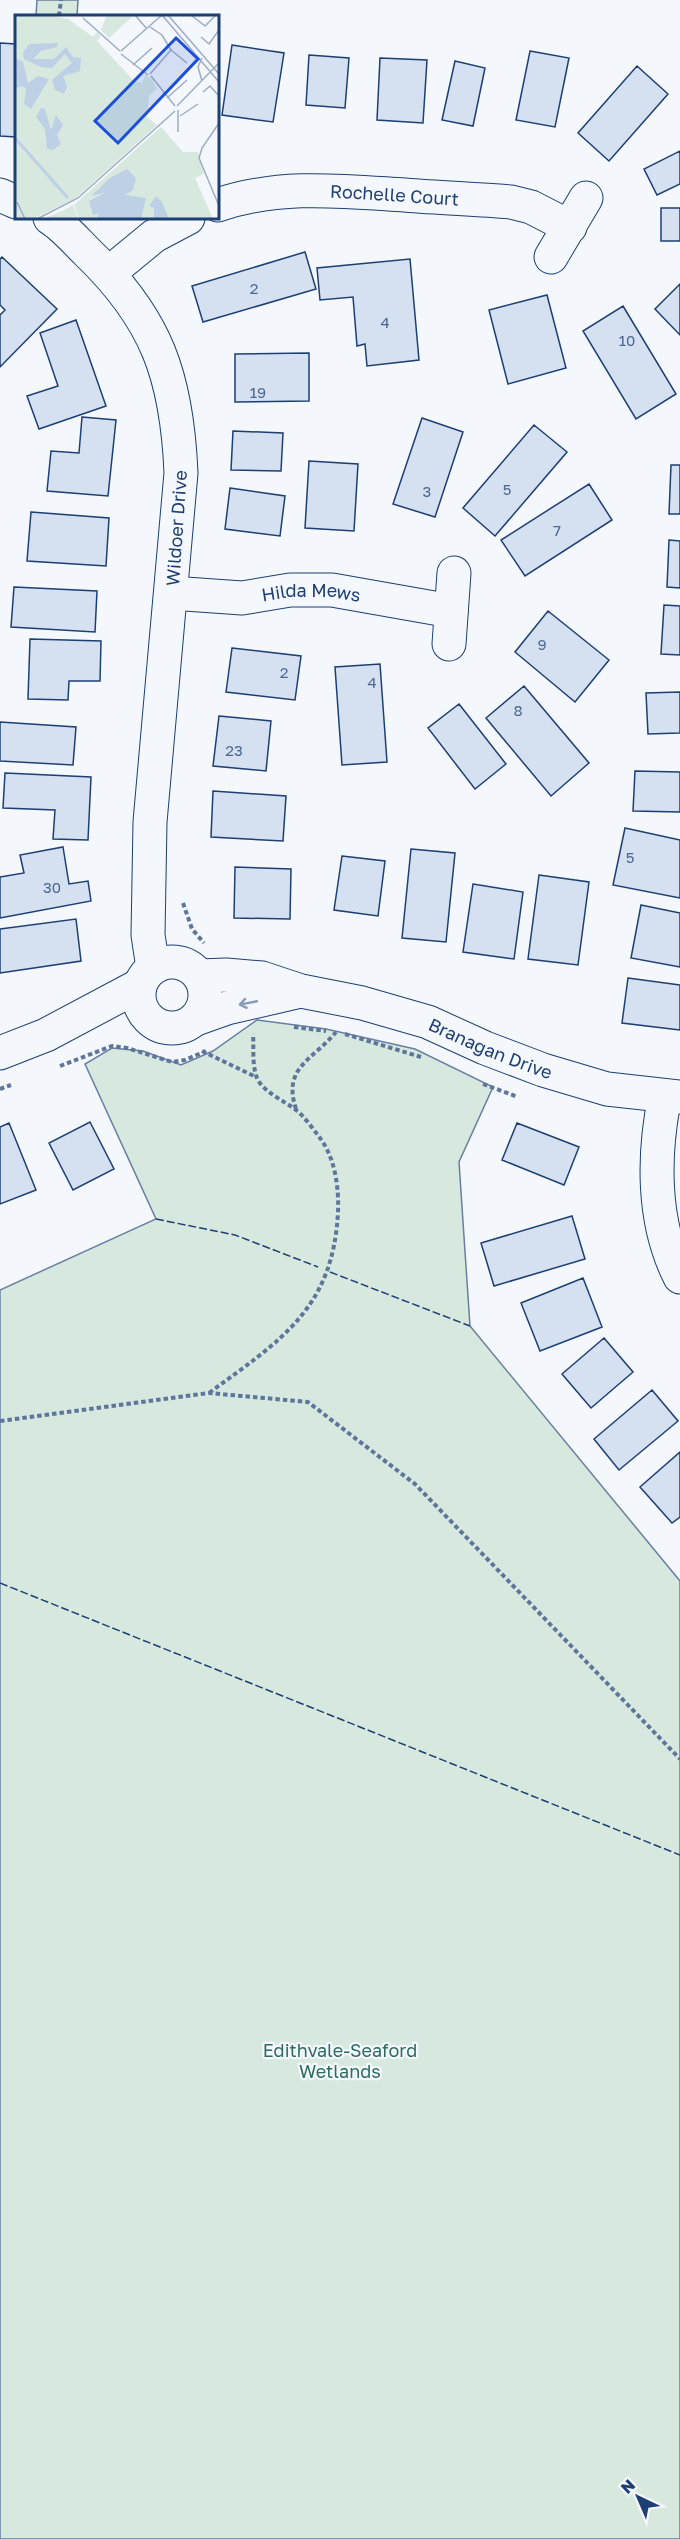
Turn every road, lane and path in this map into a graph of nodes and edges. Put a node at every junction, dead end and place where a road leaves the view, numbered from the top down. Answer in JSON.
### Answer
{"nodes":[{"id":1,"x":61,"y":0,"type":"edge"},
{"id":2,"x":59,"y":15,"type":"edge"},
{"id":3,"x":0,"y":195,"type":"edge"},
{"id":4,"x":586,"y":198,"type":"dead end"},
{"id":5,"x":15,"y":202,"type":"edge"},
{"id":6,"x":219,"y":205,"type":"edge"},
{"id":7,"x":51,"y":219,"type":"edge"},
{"id":8,"x":186,"y":219,"type":"edge"},
{"id":9,"x":570,"y":226,"type":"junction"},
{"id":10,"x":551,"y":257,"type":"dead end"},
{"id":11,"x":109,"y":273,"type":"junction"},
{"id":12,"x":454,"y":573,"type":"dead end"},
{"id":13,"x":171,"y":593,"type":"junction"},
{"id":14,"x":451,"y":611,"type":"junction"},
{"id":15,"x":449,"y":644,"type":"dead end"},
{"id":16,"x":163,"y":981,"type":"junction"},
{"id":17,"x":301,"y":991,"type":"junction"},
{"id":18,"x":283,"y":1026,"type":"dead end"},
{"id":19,"x":195,"y":1032,"type":"junction"},
{"id":20,"x":253,"y":1032,"type":"dead end"},
{"id":21,"x":212,"y":1047,"type":"dead end"},
{"id":22,"x":0,"y":1053,"type":"edge"},
{"id":23,"x":51,"y":1070,"type":"dead end"},
{"id":24,"x":256,"y":1077,"type":"junction"},
{"id":25,"x":20,"y":1081,"type":"dead end"},
{"id":26,"x":0,"y":1089,"type":"edge"},
{"id":27,"x":672,"y":1096,"type":"edge"},
{"id":28,"x":297,"y":1110,"type":"junction"},
{"id":29,"x":680,"y":1277,"type":"edge"},
{"id":30,"x":209,"y":1393,"type":"junction"},
{"id":31,"x":0,"y":1421,"type":"edge"},
{"id":32,"x":680,"y":1759,"type":"edge"}],
"edges":[{"from":1,"to":2,"type":"path"},
{"from":3,"to":5,"type":"street"},
{"from":4,"to":9,"type":"street"},
{"from":6,"to":9,"type":"street","name":"Rochelle Court"},
{"from":7,"to":11,"type":"street","name":"Wildoer Drive"},
{"from":8,"to":11,"type":"street"},
{"from":9,"to":10,"type":"street"},
{"from":11,"to":13,"type":"street","name":"Wildoer Drive"},
{"from":12,"to":14,"type":"street"},
{"from":13,"to":14,"type":"street","name":"Hilda Mews"},
{"from":13,"to":16,"type":"street","name":"Wildoer Drive"},
{"from":14,"to":15,"type":"street"},
{"from":16,"to":17,"type":"street","name":"Branagan Drive"},
{"from":16,"to":19,"type":"street","name":"Wildoer Drive"},
{"from":16,"to":19,"type":"street","name":"Branagan Drive"},
{"from":16,"to":22,"type":"street","name":"Branagan Drive"},
{"from":17,"to":19,"type":"street","name":"Branagan Drive","one_way":true},
{"from":17,"to":27,"type":"street","name":"Branagan Drive"},
{"from":18,"to":28,"type":"path"},
{"from":19,"to":21,"type":"path"},
{"from":19,"to":23,"type":"path"},
{"from":19,"to":24,"type":"path"},
{"from":20,"to":24,"type":"path"},
{"from":24,"to":28,"type":"path"},
{"from":25,"to":26,"type":"path"},
{"from":27,"to":29,"type":"street"},
{"from":28,"to":30,"type":"path"},
{"from":30,"to":31,"type":"path"},
{"from":30,"to":32,"type":"path"}]}
